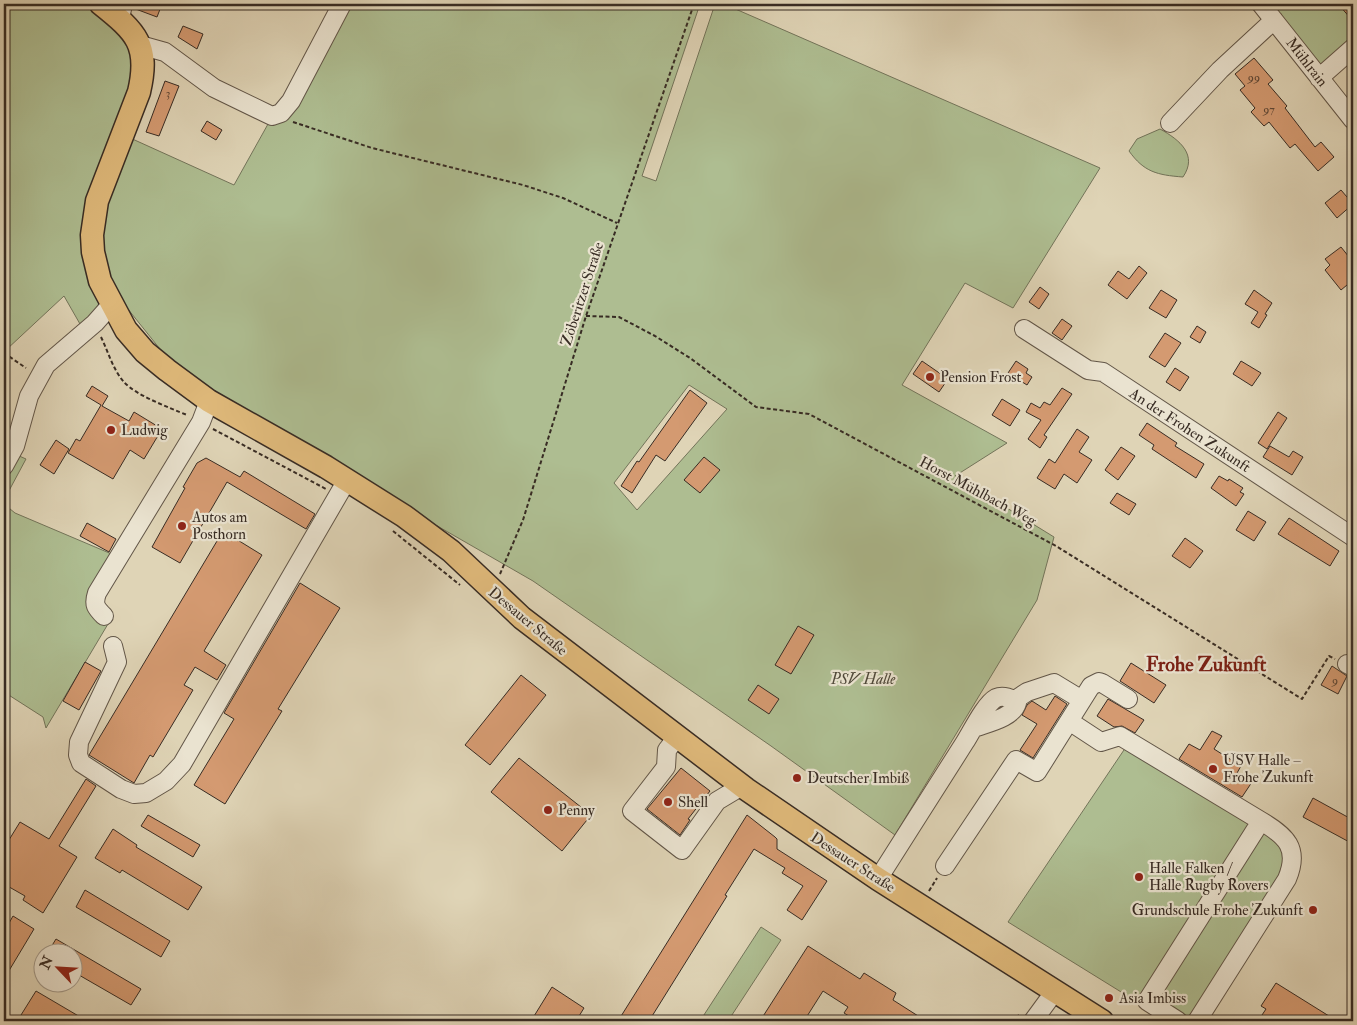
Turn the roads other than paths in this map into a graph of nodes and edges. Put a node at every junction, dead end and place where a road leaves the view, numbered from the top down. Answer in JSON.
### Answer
{"nodes":[{"id":1,"x":101,"y":4,"type":"edge"},
{"id":2,"x":342,"y":4,"type":"edge"},
{"id":3,"x":1261,"y":4,"type":"edge"},
{"id":4,"x":122,"y":12,"type":"edge"},
{"id":5,"x":1274,"y":20,"type":"junction"},
{"id":6,"x":140,"y":45,"type":"junction"},
{"id":7,"x":1353,"y":48,"type":"edge"},
{"id":8,"x":1319,"y":78,"type":"junction"},
{"id":9,"x":1353,"y":120,"type":"edge"},
{"id":10,"x":1170,"y":123,"type":"dead end"},
{"id":11,"x":111,"y":305,"type":"junction"},
{"id":12,"x":1024,"y":329,"type":"dead end"},
{"id":13,"x":209,"y":402,"type":"junction"},
{"id":14,"x":4,"y":466,"type":"edge"},
{"id":15,"x":346,"y":480,"type":"junction"},
{"id":16,"x":1353,"y":537,"type":"edge"},
{"id":17,"x":104,"y":616,"type":"dead end"},
{"id":18,"x":112,"y":646,"type":"dead end"},
{"id":19,"x":1128,"y":699,"type":"dead end"},
{"id":20,"x":1082,"y":700,"type":"junction"},
{"id":21,"x":1063,"y":727,"type":"junction"},
{"id":22,"x":677,"y":737,"type":"junction"},
{"id":23,"x":742,"y":786,"type":"junction"},
{"id":24,"x":1261,"y":821,"type":"junction"},
{"id":25,"x":945,"y":866,"type":"dead end"},
{"id":26,"x":878,"y":879,"type":"junction"},
{"id":27,"x":1055,"y":991,"type":"junction"},
{"id":28,"x":1033,"y":1021,"type":"edge"},
{"id":29,"x":1102,"y":1021,"type":"edge"},
{"id":30,"x":1178,"y":1021,"type":"edge"},
{"id":31,"x":1198,"y":1021,"type":"edge"}],
"edges":[{"from":1,"to":4,"type":"main road"},
{"from":2,"to":6,"type":"street"},
{"from":3,"to":5,"type":"street","name":"Mühlrain"},
{"from":4,"to":6,"type":"main road"},
{"from":5,"to":8,"type":"street","name":"Mühlrain"},
{"from":5,"to":10,"type":"street"},
{"from":6,"to":11,"type":"main road","name":"Dessauer Straße"},
{"from":7,"to":8,"type":"street"},
{"from":8,"to":9,"type":"street","name":"Mühlrain"},
{"from":11,"to":13,"type":"main road","name":"Dessauer Straße"},
{"from":11,"to":14,"type":"street"},
{"from":12,"to":16,"type":"street","name":"An der Frohen Zukunft"},
{"from":13,"to":15,"type":"main road","name":"Dessauer Straße"},
{"from":13,"to":17,"type":"street"},
{"from":15,"to":18,"type":"street"},
{"from":15,"to":22,"type":"main road","name":"Dessauer Straße"},
{"from":19,"to":20,"type":"street"},
{"from":20,"to":21,"type":"street"},
{"from":20,"to":26,"type":"street"},
{"from":21,"to":24,"type":"street"},
{"from":21,"to":25,"type":"street"},
{"from":22,"to":23,"type":"main road","name":"Dessauer Straße"},
{"from":22,"to":23,"type":"street"},
{"from":23,"to":26,"type":"main road","name":"Dessauer Straße"},
{"from":24,"to":30,"type":"street"},
{"from":24,"to":31,"type":"street"},
{"from":26,"to":27,"type":"main road","name":"Dessauer Straße"},
{"from":27,"to":28,"type":"street"},
{"from":27,"to":29,"type":"main road","name":"Dessauer Straße"}]}
